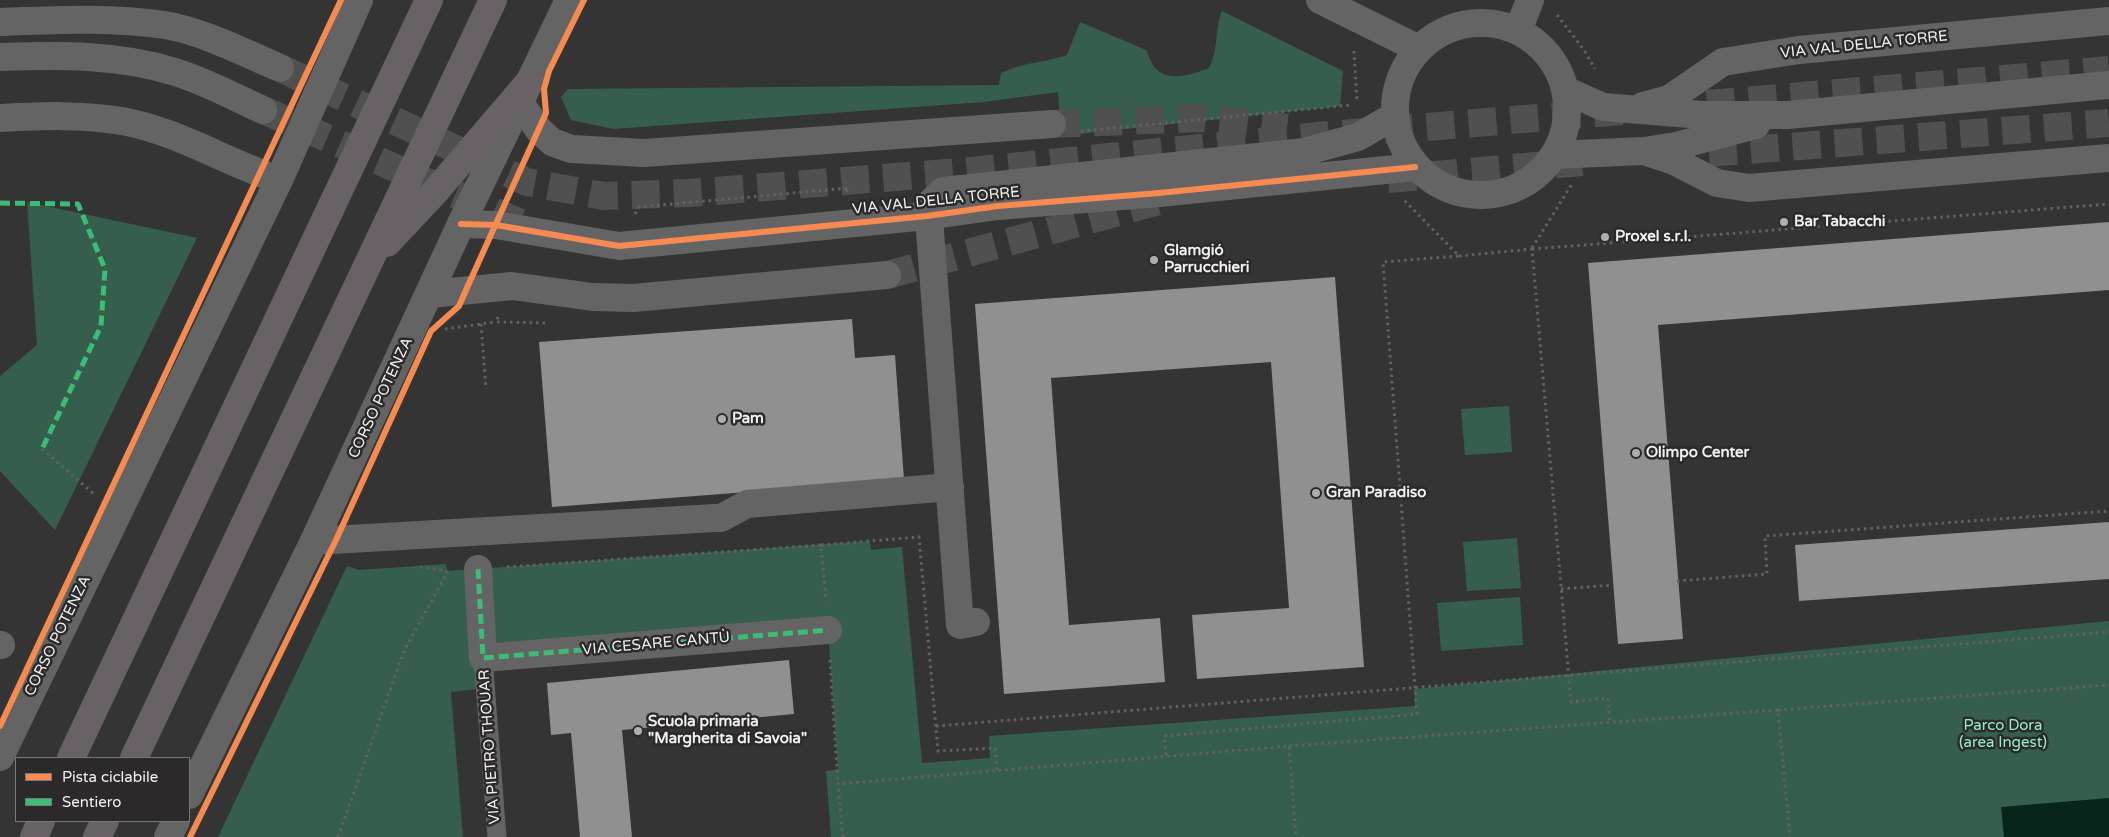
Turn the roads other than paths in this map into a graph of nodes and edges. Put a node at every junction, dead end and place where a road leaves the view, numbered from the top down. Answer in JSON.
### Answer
{"nodes":[{"id":1,"x":359,"y":0,"type":"edge"},
{"id":2,"x":429,"y":0,"type":"edge"},
{"id":3,"x":493,"y":0,"type":"edge"},
{"id":4,"x":569,"y":0,"type":"edge"},
{"id":5,"x":1320,"y":0,"type":"edge"},
{"id":6,"x":1530,"y":0,"type":"edge"},
{"id":7,"x":2109,"y":21,"type":"edge"},
{"id":8,"x":0,"y":22,"type":"edge"},
{"id":9,"x":1518,"y":31,"type":"junction"},
{"id":10,"x":1418,"y":49,"type":"junction"},
{"id":11,"x":0,"y":57,"type":"edge"},
{"id":12,"x":280,"y":68,"type":"tunnel mouth"},
{"id":13,"x":2109,"y":86,"type":"edge"},
{"id":14,"x":1565,"y":90,"type":"junction"},
{"id":15,"x":525,"y":92,"type":"junction"},
{"id":16,"x":1632,"y":109,"type":"junction"},
{"id":17,"x":263,"y":110,"type":"tunnel mouth"},
{"id":18,"x":1394,"y":116,"type":"junction"},
{"id":19,"x":1788,"y":116,"type":"junction"},
{"id":20,"x":0,"y":118,"type":"edge"},
{"id":21,"x":1052,"y":124,"type":"tunnel mouth"},
{"id":22,"x":1644,"y":151,"type":"junction"},
{"id":23,"x":1554,"y":155,"type":"junction"},
{"id":24,"x":2109,"y":158,"type":"edge"},
{"id":25,"x":1415,"y":167,"type":"junction"},
{"id":26,"x":279,"y":180,"type":"junction"},
{"id":27,"x":927,"y":216,"type":"junction"},
{"id":28,"x":461,"y":224,"type":"junction"},
{"id":29,"x":370,"y":260,"type":"junction"},
{"id":30,"x":888,"y":275,"type":"tunnel mouth"},
{"id":31,"x":430,"y":294,"type":"junction"},
{"id":32,"x":950,"y":487,"type":"junction"},
{"id":33,"x":314,"y":541,"type":"junction"},
{"id":34,"x":478,"y":569,"type":"dead end"},
{"id":35,"x":976,"y":622,"type":"dead end"},
{"id":36,"x":828,"y":630,"type":"dead end"},
{"id":37,"x":483,"y":658,"type":"junction"},
{"id":38,"x":0,"y":757,"type":"edge"},
{"id":39,"x":71,"y":757,"type":"edge"},
{"id":40,"x":134,"y":757,"type":"edge"},
{"id":41,"x":190,"y":793,"type":"edge"},
{"id":42,"x":42,"y":822,"type":"edge"},
{"id":43,"x":104,"y":822,"type":"edge"},
{"id":44,"x":176,"y":822,"type":"edge"},
{"id":45,"x":34,"y":837,"type":"edge"},
{"id":46,"x":97,"y":837,"type":"edge"},
{"id":47,"x":168,"y":837,"type":"edge"},
{"id":48,"x":497,"y":837,"type":"edge"}],
"edges":[{"from":1,"to":26,"type":"street","name":"CORSO POTENZA"},
{"from":2,"to":39,"type":"main road"},
{"from":3,"to":29,"type":"main road"},
{"from":4,"to":15,"type":"street","name":"CORSO POTENZA"},
{"from":5,"to":10,"type":"street"},
{"from":6,"to":9,"type":"street"},
{"from":7,"to":16,"type":"street","name":"VIA VAL DELLA TORRE"},
{"from":8,"to":12,"type":"street"},
{"from":9,"to":10,"type":"street"},
{"from":9,"to":14,"type":"street"},
{"from":10,"to":18,"type":"street"},
{"from":11,"to":17,"type":"street"},
{"from":13,"to":19,"type":"street","name":"VIA VAL DELLA TORRE"},
{"from":14,"to":16,"type":"street","name":"VIA VAL DELLA TORRE"},
{"from":14,"to":23,"type":"street"},
{"from":15,"to":21,"type":"street"},
{"from":15,"to":28,"type":"street","name":"CORSO POTENZA"},
{"from":15,"to":29,"type":"main road"},
{"from":16,"to":19,"type":"street","name":"VIA VAL DELLA TORRE"},
{"from":18,"to":25,"type":"street"},
{"from":18,"to":27,"type":"street","name":"VIA VAL DELLA TORRE"},
{"from":19,"to":22,"type":"street","name":"VIA VAL DELLA TORRE"},
{"from":20,"to":26,"type":"street"},
{"from":22,"to":23,"type":"street","name":"VIA VAL DELLA TORRE"},
{"from":22,"to":24,"type":"street","name":"VIA VAL DELLA TORRE"},
{"from":23,"to":25,"type":"street"},
{"from":25,"to":27,"type":"street","name":"VIA VAL DELLA TORRE"},
{"from":26,"to":38,"type":"street","name":"CORSO POTENZA"},
{"from":27,"to":28,"type":"street","name":"VIA VAL DELLA TORRE"},
{"from":27,"to":32,"type":"street"},
{"from":28,"to":31,"type":"street","name":"CORSO POTENZA"},
{"from":29,"to":40,"type":"main road"},
{"from":30,"to":31,"type":"street"},
{"from":31,"to":33,"type":"street","name":"CORSO POTENZA"},
{"from":32,"to":33,"type":"street"},
{"from":32,"to":35,"type":"street"},
{"from":33,"to":41,"type":"street","name":"CORSO POTENZA"},
{"from":34,"to":37,"type":"street"},
{"from":36,"to":37,"type":"street","name":"VIA CESARE CANTÙ"},
{"from":37,"to":48,"type":"lane","name":"VIA PIETRO THOUAR"},
{"from":42,"to":45,"type":"main road"},
{"from":43,"to":46,"type":"main road"},
{"from":44,"to":47,"type":"street"}]}
